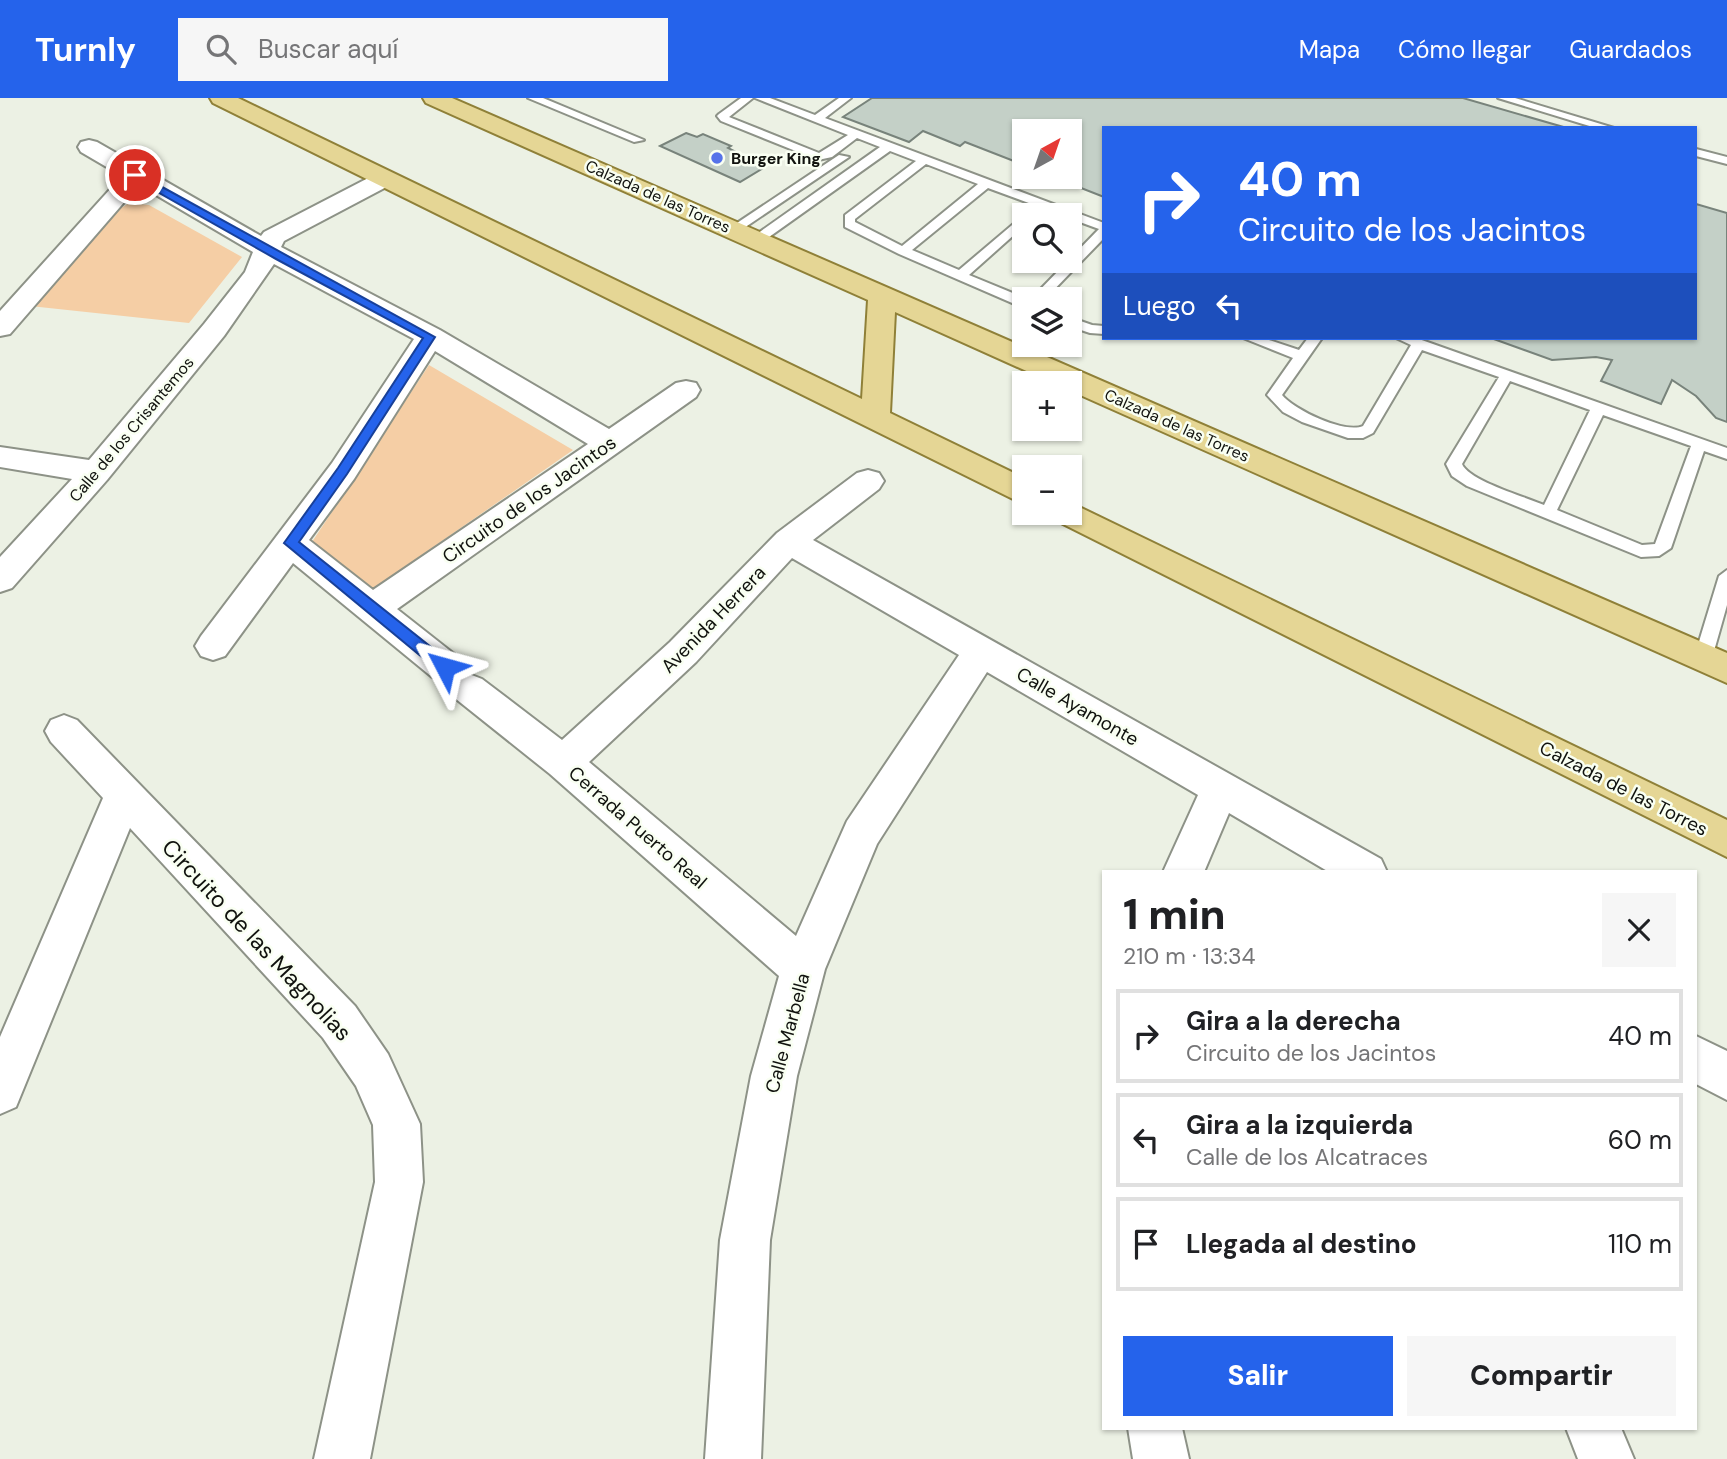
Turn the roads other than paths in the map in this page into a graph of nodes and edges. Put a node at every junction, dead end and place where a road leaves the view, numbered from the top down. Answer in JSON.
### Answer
{"nodes":[{"id":1,"x":221,"y":98,"type":"edge"},
{"id":2,"x":434,"y":98,"type":"edge"},
{"id":3,"x":533,"y":98,"type":"edge"},
{"id":4,"x":748,"y":98,"type":"edge"},
{"id":5,"x":761,"y":98,"type":"edge"},
{"id":6,"x":846,"y":98,"type":"edge"},
{"id":7,"x":1503,"y":98,"type":"edge"},
{"id":8,"x":817,"y":119,"type":"junction"},
{"id":9,"x":1602,"y":126,"type":"edge"},
{"id":10,"x":856,"y":134,"type":"junction"},
{"id":11,"x":870,"y":139,"type":"junction"},
{"id":12,"x":638,"y":140,"type":"dead end"},
{"id":13,"x":89,"y":147,"type":"dead end"},
{"id":14,"x":888,"y":147,"type":"junction"},
{"id":15,"x":1697,"y":152,"type":"edge"},
{"id":16,"x":924,"y":160,"type":"junction"},
{"id":17,"x":1727,"y":161,"type":"edge"},
{"id":18,"x":135,"y":175,"type":"junction"},
{"id":19,"x":987,"y":183,"type":"junction"},
{"id":20,"x":395,"y":184,"type":"junction"},
{"id":21,"x":1038,"y":203,"type":"edge"},
{"id":22,"x":1082,"y":220,"type":"edge"},
{"id":23,"x":1102,"y":228,"type":"edge"},
{"id":24,"x":1012,"y":230,"type":"edge"},
{"id":25,"x":1102,"y":231,"type":"edge"},
{"id":26,"x":746,"y":234,"type":"junction"},
{"id":27,"x":902,"y":251,"type":"junction"},
{"id":28,"x":268,"y":260,"type":"junction"},
{"id":29,"x":960,"y":276,"type":"junction"},
{"id":30,"x":1049,"y":287,"type":"edge"},
{"id":31,"x":882,"y":295,"type":"junction"},
{"id":32,"x":1012,"y":298,"type":"edge"},
{"id":33,"x":1082,"y":326,"type":"edge"},
{"id":34,"x":0,"y":328,"type":"edge"},
{"id":35,"x":1102,"y":330,"type":"edge"},
{"id":36,"x":430,"y":337,"type":"junction"},
{"id":37,"x":1256,"y":340,"type":"edge"},
{"id":38,"x":1313,"y":340,"type":"edge"},
{"id":39,"x":1408,"y":340,"type":"edge"},
{"id":40,"x":1419,"y":344,"type":"junction"},
{"id":41,"x":1301,"y":356,"type":"junction"},
{"id":42,"x":1507,"y":375,"type":"junction"},
{"id":43,"x":686,"y":390,"type":"dead end"},
{"id":44,"x":1599,"y":407,"type":"junction"},
{"id":45,"x":875,"y":418,"type":"junction"},
{"id":46,"x":609,"y":443,"type":"junction"},
{"id":47,"x":1699,"y":444,"type":"junction"},
{"id":48,"x":1727,"y":454,"type":"edge"},
{"id":49,"x":0,"y":457,"type":"edge"},
{"id":50,"x":96,"y":472,"type":"junction"},
{"id":51,"x":868,"y":481,"type":"dead end"},
{"id":52,"x":1012,"y":485,"type":"edge"},
{"id":53,"x":1548,"y":513,"type":"junction"},
{"id":54,"x":1082,"y":520,"type":"edge"},
{"id":55,"x":789,"y":541,"type":"junction"},
{"id":56,"x":291,"y":543,"type":"junction"},
{"id":57,"x":1727,"y":576,"type":"edge"},
{"id":58,"x":0,"y":579,"type":"edge"},
{"id":59,"x":373,"y":608,"type":"junction"},
{"id":60,"x":213,"y":646,"type":"dead end"},
{"id":61,"x":981,"y":651,"type":"junction"},
{"id":62,"x":1715,"y":664,"type":"edge"},
{"id":63,"x":64,"y":731,"type":"dead end"},
{"id":64,"x":563,"y":763,"type":"junction"},
{"id":65,"x":1221,"y":788,"type":"junction"},
{"id":66,"x":123,"y":797,"type":"junction"},
{"id":67,"x":1727,"y":839,"type":"edge"},
{"id":68,"x":1184,"y":870,"type":"edge"},
{"id":69,"x":1364,"y":870,"type":"edge"},
{"id":70,"x":803,"y":969,"type":"junction"},
{"id":71,"x":1697,"y":1060,"type":"edge"},
{"id":72,"x":1727,"y":1077,"type":"edge"},
{"id":73,"x":0,"y":1091,"type":"edge"},
{"id":74,"x":1155,"y":1430,"type":"edge"},
{"id":75,"x":1594,"y":1430,"type":"edge"},
{"id":76,"x":342,"y":1459,"type":"edge"},
{"id":77,"x":733,"y":1459,"type":"edge"},
{"id":78,"x":1161,"y":1459,"type":"edge"},
{"id":79,"x":1606,"y":1459,"type":"edge"}],
"edges":[{"from":1,"to":20,"type":"main road"},
{"from":2,"to":26,"type":"main road","name":"Calzada de las Torres"},
{"from":3,"to":12,"type":"lane"},
{"from":4,"to":10,"type":"lane"},
{"from":5,"to":8,"type":"lane"},
{"from":6,"to":8,"type":"lane"},
{"from":7,"to":9,"type":"lane"},
{"from":8,"to":10,"type":"lane"},
{"from":10,"to":11,"type":"lane"},
{"from":11,"to":14,"type":"lane"},
{"from":11,"to":26,"type":"lane"},
{"from":13,"to":18,"type":"street"},
{"from":14,"to":16,"type":"lane"},
{"from":14,"to":26,"type":"lane"},
{"from":15,"to":17,"type":"lane"},
{"from":16,"to":19,"type":"lane"},
{"from":16,"to":27,"type":"lane"},
{"from":18,"to":28,"type":"street"},
{"from":18,"to":34,"type":"street"},
{"from":19,"to":21,"type":"lane"},
{"from":19,"to":27,"type":"lane"},
{"from":20,"to":28,"type":"street","name":"Calle de los Crisantemos"},
{"from":20,"to":45,"type":"main road"},
{"from":22,"to":23,"type":"lane"},
{"from":24,"to":29,"type":"lane"},
{"from":25,"to":30,"type":"lane"},
{"from":26,"to":31,"type":"main road","name":"Calzada de las Torres"},
{"from":27,"to":29,"type":"lane"},
{"from":28,"to":36,"type":"street"},
{"from":28,"to":50,"type":"street","name":"Calle de los Crisantemos"},
{"from":29,"to":32,"type":"lane"},
{"from":31,"to":45,"type":"main road"},
{"from":31,"to":62,"type":"main road","name":"Calzada de las Torres"},
{"from":33,"to":35,"type":"lane"},
{"from":36,"to":46,"type":"street"},
{"from":36,"to":56,"type":"street"},
{"from":37,"to":41,"type":"lane"},
{"from":38,"to":41,"type":"lane"},
{"from":39,"to":40,"type":"lane"},
{"from":40,"to":41,"type":"lane"},
{"from":40,"to":42,"type":"lane"},
{"from":42,"to":44,"type":"lane"},
{"from":42,"to":53,"type":"lane"},
{"from":43,"to":46,"type":"street","name":"Circuito de los Jacintos"},
{"from":44,"to":47,"type":"lane"},
{"from":44,"to":53,"type":"lane"},
{"from":45,"to":52,"type":"main road"},
{"from":46,"to":59,"type":"street","name":"Circuito de los Jacintos"},
{"from":47,"to":48,"type":"lane"},
{"from":47,"to":53,"type":"lane"},
{"from":49,"to":50,"type":"street"},
{"from":50,"to":58,"type":"street","name":"Calle de los Crisantemos"},
{"from":51,"to":55,"type":"street","name":"Avenida Herrera"},
{"from":54,"to":67,"type":"main road","name":"Calzada de las Torres"},
{"from":55,"to":61,"type":"street","name":"Calle Ayamonte"},
{"from":55,"to":64,"type":"street","name":"Avenida Herrera"},
{"from":56,"to":59,"type":"street"},
{"from":56,"to":60,"type":"street"},
{"from":57,"to":62,"type":"lane"},
{"from":59,"to":64,"type":"street","name":"Cerrada Puerto Real"},
{"from":61,"to":65,"type":"street","name":"Calle Ayamonte"},
{"from":61,"to":70,"type":"street","name":"Calle Marbella"},
{"from":63,"to":66,"type":"street","name":"Circuito de las Magnolias"},
{"from":64,"to":70,"type":"street","name":"Cerrada Puerto Real"},
{"from":65,"to":68,"type":"street"},
{"from":65,"to":69,"type":"street","name":"Calle Ayamonte"},
{"from":66,"to":73,"type":"street"},
{"from":66,"to":76,"type":"street","name":"Circuito de las Magnolias"},
{"from":70,"to":77,"type":"street","name":"Calle Marbella"},
{"from":71,"to":72,"type":"street"},
{"from":74,"to":78,"type":"street"},
{"from":75,"to":79,"type":"street"}]}
